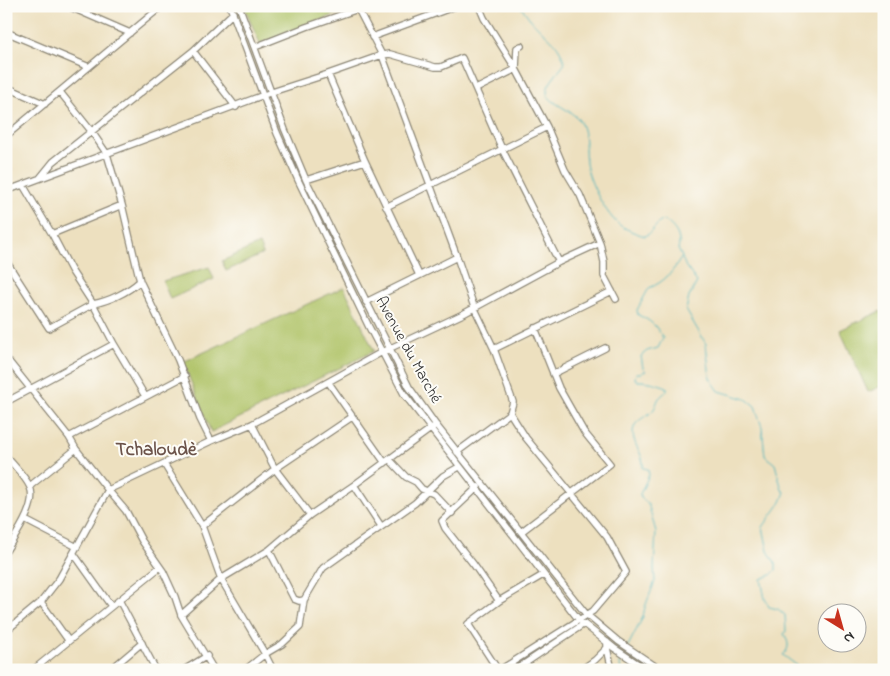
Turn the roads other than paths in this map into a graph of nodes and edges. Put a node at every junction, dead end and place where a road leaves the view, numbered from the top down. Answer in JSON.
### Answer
{"nodes":[{"id":1,"x":68,"y":6,"type":"edge"},
{"id":2,"x":162,"y":6,"type":"edge"},
{"id":3,"x":230,"y":6,"type":"edge"},
{"id":4,"x":239,"y":6,"type":"edge"},
{"id":5,"x":456,"y":6,"type":"edge"},
{"id":6,"x":479,"y":6,"type":"edge"},
{"id":7,"x":358,"y":8,"type":"edge"},
{"id":8,"x":233,"y":13,"type":"junction"},
{"id":9,"x":6,"y":32,"type":"edge"},
{"id":10,"x":130,"y":32,"type":"junction"},
{"id":11,"x":372,"y":37,"type":"junction"},
{"id":12,"x":521,"y":46,"type":"dead end"},
{"id":13,"x":255,"y":47,"type":"junction"},
{"id":14,"x":193,"y":51,"type":"junction"},
{"id":15,"x":382,"y":55,"type":"junction"},
{"id":16,"x":89,"y":68,"type":"junction"},
{"id":17,"x":516,"y":69,"type":"junction"},
{"id":18,"x":328,"y":74,"type":"junction"},
{"id":19,"x":6,"y":87,"type":"edge"},
{"id":20,"x":476,"y":88,"type":"junction"},
{"id":21,"x":60,"y":92,"type":"junction"},
{"id":22,"x":272,"y":92,"type":"junction"},
{"id":23,"x":264,"y":95,"type":"junction"},
{"id":24,"x":45,"y":104,"type":"junction"},
{"id":25,"x":236,"y":107,"type":"junction"},
{"id":26,"x":547,"y":127,"type":"junction"},
{"id":27,"x":285,"y":130,"type":"junction"},
{"id":28,"x":92,"y":132,"type":"junction"},
{"id":29,"x":277,"y":133,"type":"junction"},
{"id":30,"x":6,"y":136,"type":"edge"},
{"id":31,"x":502,"y":149,"type":"junction"},
{"id":32,"x":107,"y":154,"type":"junction"},
{"id":33,"x":365,"y":161,"type":"junction"},
{"id":34,"x":40,"y":178,"type":"junction"},
{"id":35,"x":306,"y":180,"type":"junction"},
{"id":36,"x":23,"y":185,"type":"junction"},
{"id":37,"x":430,"y":185,"type":"junction"},
{"id":38,"x":6,"y":191,"type":"edge"},
{"id":39,"x":122,"y":205,"type":"junction"},
{"id":40,"x":386,"y":207,"type":"junction"},
{"id":41,"x":320,"y":208,"type":"junction"},
{"id":42,"x":312,"y":212,"type":"junction"},
{"id":43,"x":52,"y":234,"type":"junction"},
{"id":44,"x":600,"y":243,"type":"junction"},
{"id":45,"x":458,"y":257,"type":"junction"},
{"id":46,"x":6,"y":261,"type":"edge"},
{"id":47,"x":559,"y":262,"type":"junction"},
{"id":48,"x":8,"y":269,"type":"edge"},
{"id":49,"x":419,"y":275,"type":"junction"},
{"id":50,"x":140,"y":281,"type":"junction"},
{"id":51,"x":612,"y":291,"type":"junction"},
{"id":52,"x":616,"y":299,"type":"dead end"},
{"id":53,"x":366,"y":302,"type":"junction"},
{"id":54,"x":93,"y":304,"type":"junction"},
{"id":55,"x":474,"y":306,"type":"junction"},
{"id":56,"x":535,"y":328,"type":"junction"},
{"id":57,"x":114,"y":344,"type":"junction"},
{"id":58,"x":605,"y":348,"type":"dead end"},
{"id":59,"x":389,"y":349,"type":"junction"},
{"id":60,"x":494,"y":349,"type":"junction"},
{"id":61,"x":382,"y":352,"type":"junction"},
{"id":62,"x":6,"y":358,"type":"edge"},
{"id":63,"x":553,"y":374,"type":"junction"},
{"id":64,"x":185,"y":376,"type":"junction"},
{"id":65,"x":329,"y":383,"type":"junction"},
{"id":66,"x":31,"y":388,"type":"junction"},
{"id":67,"x":145,"y":396,"type":"junction"},
{"id":68,"x":6,"y":402,"type":"edge"},
{"id":69,"x":510,"y":413,"type":"junction"},
{"id":70,"x":352,"y":417,"type":"junction"},
{"id":71,"x":252,"y":424,"type":"junction"},
{"id":72,"x":433,"y":427,"type":"junction"},
{"id":73,"x":69,"y":437,"type":"junction"},
{"id":74,"x":211,"y":441,"type":"junction"},
{"id":75,"x":76,"y":449,"type":"junction"},
{"id":76,"x":457,"y":452,"type":"junction"},
{"id":77,"x":6,"y":456,"type":"edge"},
{"id":78,"x":387,"y":462,"type":"junction"},
{"id":79,"x":164,"y":464,"type":"junction"},
{"id":80,"x":459,"y":467,"type":"junction"},
{"id":81,"x":275,"y":469,"type":"junction"},
{"id":82,"x":482,"y":484,"type":"junction"},
{"id":83,"x":354,"y":485,"type":"junction"},
{"id":84,"x":30,"y":486,"type":"junction"},
{"id":85,"x":476,"y":488,"type":"junction"},
{"id":86,"x":108,"y":490,"type":"junction"},
{"id":87,"x":428,"y":491,"type":"junction"},
{"id":88,"x":573,"y":494,"type":"junction"},
{"id":89,"x":452,"y":512,"type":"junction"},
{"id":90,"x":310,"y":515,"type":"junction"},
{"id":91,"x":25,"y":520,"type":"junction"},
{"id":92,"x":202,"y":526,"type":"junction"},
{"id":93,"x":381,"y":526,"type":"junction"},
{"id":94,"x":521,"y":532,"type":"junction"},
{"id":95,"x":77,"y":547,"type":"junction"},
{"id":96,"x":269,"y":550,"type":"junction"},
{"id":97,"x":6,"y":551,"type":"edge"},
{"id":98,"x":74,"y":554,"type":"junction"},
{"id":99,"x":160,"y":567,"type":"junction"},
{"id":100,"x":543,"y":574,"type":"junction"},
{"id":101,"x":221,"y":579,"type":"junction"},
{"id":102,"x":118,"y":600,"type":"junction"},
{"id":103,"x":304,"y":600,"type":"junction"},
{"id":104,"x":41,"y":602,"type":"junction"},
{"id":105,"x":499,"y":602,"type":"junction"},
{"id":106,"x":111,"y":606,"type":"junction"},
{"id":107,"x":586,"y":614,"type":"junction"},
{"id":108,"x":181,"y":615,"type":"junction"},
{"id":109,"x":581,"y":622,"type":"junction"},
{"id":110,"x":6,"y":631,"type":"edge"},
{"id":111,"x":68,"y":640,"type":"junction"},
{"id":112,"x":142,"y":643,"type":"junction"},
{"id":113,"x":609,"y":646,"type":"junction"},
{"id":114,"x":265,"y":654,"type":"junction"},
{"id":115,"x":207,"y":656,"type":"junction"},
{"id":116,"x":33,"y":670,"type":"edge"},
{"id":117,"x":110,"y":670,"type":"edge"},
{"id":118,"x":156,"y":670,"type":"edge"},
{"id":119,"x":184,"y":670,"type":"edge"},
{"id":120,"x":214,"y":670,"type":"edge"},
{"id":121,"x":245,"y":670,"type":"edge"},
{"id":122,"x":273,"y":670,"type":"edge"},
{"id":123,"x":499,"y":670,"type":"edge"},
{"id":124,"x":515,"y":670,"type":"edge"},
{"id":125,"x":581,"y":670,"type":"edge"},
{"id":126,"x":612,"y":670,"type":"edge"},
{"id":127,"x":647,"y":670,"type":"edge"},
{"id":128,"x":661,"y":670,"type":"edge"}],
"edges":[{"from":1,"to":10,"type":"street"},
{"from":2,"to":10,"type":"street"},
{"from":3,"to":8,"type":"street","name":"Avenue du Marché"},
{"from":4,"to":13,"type":"street","name":"Avenue du Marché"},
{"from":5,"to":11,"type":"street"},
{"from":6,"to":17,"type":"street"},
{"from":7,"to":11,"type":"street"},
{"from":7,"to":13,"type":"street"},
{"from":8,"to":14,"type":"street"},
{"from":8,"to":23,"type":"street","name":"Avenue du Marché"},
{"from":9,"to":16,"type":"street"},
{"from":10,"to":16,"type":"street"},
{"from":11,"to":15,"type":"street"},
{"from":12,"to":17,"type":"street"},
{"from":13,"to":22,"type":"street","name":"Avenue du Marché"},
{"from":14,"to":25,"type":"street"},
{"from":14,"to":28,"type":"street"},
{"from":15,"to":18,"type":"street"},
{"from":15,"to":20,"type":"street"},
{"from":15,"to":37,"type":"street"},
{"from":16,"to":21,"type":"street"},
{"from":17,"to":20,"type":"street"},
{"from":17,"to":26,"type":"street"},
{"from":18,"to":22,"type":"street"},
{"from":18,"to":33,"type":"street"},
{"from":19,"to":24,"type":"street"},
{"from":20,"to":31,"type":"street"},
{"from":21,"to":24,"type":"street"},
{"from":21,"to":28,"type":"street"},
{"from":22,"to":23,"type":"street"},
{"from":22,"to":27,"type":"street","name":"Avenue du Marché"},
{"from":23,"to":25,"type":"street"},
{"from":23,"to":29,"type":"street","name":"Avenue du Marché"},
{"from":24,"to":30,"type":"street"},
{"from":25,"to":32,"type":"street"},
{"from":26,"to":31,"type":"street"},
{"from":26,"to":44,"type":"street"},
{"from":27,"to":29,"type":"street"},
{"from":27,"to":35,"type":"street","name":"Avenue du Marché"},
{"from":28,"to":32,"type":"street"},
{"from":28,"to":34,"type":"street"},
{"from":29,"to":42,"type":"street","name":"Avenue du Marché"},
{"from":31,"to":37,"type":"street"},
{"from":31,"to":47,"type":"street"},
{"from":32,"to":34,"type":"street"},
{"from":32,"to":39,"type":"street"},
{"from":33,"to":35,"type":"street"},
{"from":33,"to":40,"type":"street"},
{"from":34,"to":36,"type":"street"},
{"from":35,"to":41,"type":"street","name":"Avenue du Marché"},
{"from":36,"to":38,"type":"street"},
{"from":36,"to":43,"type":"street"},
{"from":37,"to":40,"type":"street"},
{"from":37,"to":45,"type":"street"},
{"from":39,"to":43,"type":"street"},
{"from":39,"to":50,"type":"street"},
{"from":40,"to":49,"type":"street"},
{"from":41,"to":42,"type":"street"},
{"from":41,"to":53,"type":"street","name":"Avenue du Marché"},
{"from":42,"to":61,"type":"street","name":"Avenue du Marché"},
{"from":43,"to":54,"type":"street"},
{"from":44,"to":47,"type":"street"},
{"from":44,"to":51,"type":"street"},
{"from":45,"to":49,"type":"street"},
{"from":45,"to":55,"type":"street"},
{"from":46,"to":48,"type":"street"},
{"from":47,"to":55,"type":"street"},
{"from":48,"to":54,"type":"street"},
{"from":49,"to":53,"type":"street"},
{"from":50,"to":54,"type":"street"},
{"from":50,"to":64,"type":"street"},
{"from":51,"to":52,"type":"street"},
{"from":51,"to":56,"type":"street"},
{"from":53,"to":59,"type":"street","name":"Avenue du Marché"},
{"from":54,"to":57,"type":"street"},
{"from":55,"to":59,"type":"street"},
{"from":55,"to":60,"type":"street"},
{"from":56,"to":60,"type":"street"},
{"from":56,"to":63,"type":"street"},
{"from":57,"to":66,"type":"street"},
{"from":57,"to":67,"type":"street"},
{"from":58,"to":63,"type":"street"},
{"from":59,"to":61,"type":"street"},
{"from":59,"to":72,"type":"street","name":"Avenue du Marché"},
{"from":60,"to":69,"type":"street"},
{"from":61,"to":65,"type":"street"},
{"from":61,"to":72,"type":"street","name":"Avenue du Marché"},
{"from":62,"to":66,"type":"street"},
{"from":63,"to":88,"type":"street"},
{"from":64,"to":67,"type":"street"},
{"from":64,"to":74,"type":"street"},
{"from":65,"to":70,"type":"street"},
{"from":65,"to":71,"type":"street"},
{"from":66,"to":68,"type":"street"},
{"from":66,"to":73,"type":"street"},
{"from":67,"to":73,"type":"street"},
{"from":69,"to":76,"type":"street"},
{"from":69,"to":88,"type":"street"},
{"from":70,"to":78,"type":"street"},
{"from":70,"to":81,"type":"street"},
{"from":71,"to":74,"type":"street"},
{"from":71,"to":81,"type":"street"},
{"from":72,"to":76,"type":"street","name":"Avenue du Marché"},
{"from":72,"to":78,"type":"street"},
{"from":72,"to":80,"type":"street","name":"Avenue du Marché"},
{"from":73,"to":75,"type":"street"},
{"from":74,"to":79,"type":"street"},
{"from":75,"to":84,"type":"street"},
{"from":75,"to":86,"type":"street"},
{"from":76,"to":82,"type":"street","name":"Avenue du Marché"},
{"from":77,"to":84,"type":"street"},
{"from":78,"to":83,"type":"street"},
{"from":78,"to":87,"type":"street"},
{"from":79,"to":86,"type":"street"},
{"from":79,"to":92,"type":"street"},
{"from":80,"to":85,"type":"street","name":"Avenue du Marché"},
{"from":80,"to":87,"type":"street"},
{"from":81,"to":90,"type":"street"},
{"from":81,"to":92,"type":"street"},
{"from":82,"to":85,"type":"street"},
{"from":82,"to":94,"type":"street","name":"Avenue du Marché"},
{"from":83,"to":90,"type":"street"},
{"from":83,"to":93,"type":"street"},
{"from":84,"to":91,"type":"street"},
{"from":85,"to":89,"type":"street"},
{"from":85,"to":100,"type":"street","name":"Avenue du Marché"},
{"from":86,"to":95,"type":"street"},
{"from":86,"to":99,"type":"street"},
{"from":87,"to":89,"type":"street"},
{"from":87,"to":93,"type":"street"},
{"from":88,"to":94,"type":"street"},
{"from":88,"to":107,"type":"street"},
{"from":89,"to":105,"type":"street"},
{"from":90,"to":96,"type":"street"},
{"from":91,"to":95,"type":"street"},
{"from":91,"to":97,"type":"street"},
{"from":92,"to":101,"type":"street"},
{"from":93,"to":103,"type":"street"},
{"from":94,"to":107,"type":"street","name":"Avenue du Marché"},
{"from":95,"to":98,"type":"street"},
{"from":96,"to":101,"type":"street"},
{"from":96,"to":103,"type":"street"},
{"from":98,"to":104,"type":"street"},
{"from":98,"to":106,"type":"street"},
{"from":99,"to":102,"type":"street"},
{"from":99,"to":108,"type":"street"},
{"from":100,"to":105,"type":"street"},
{"from":100,"to":109,"type":"street","name":"Avenue du Marché"},
{"from":101,"to":108,"type":"street"},
{"from":101,"to":114,"type":"street"},
{"from":102,"to":106,"type":"street"},
{"from":102,"to":112,"type":"street"},
{"from":103,"to":114,"type":"street"},
{"from":104,"to":110,"type":"street"},
{"from":104,"to":111,"type":"street"},
{"from":105,"to":123,"type":"street"},
{"from":106,"to":111,"type":"street"},
{"from":107,"to":109,"type":"street"},
{"from":107,"to":128,"type":"street","name":"Avenue du Marché"},
{"from":108,"to":115,"type":"street"},
{"from":109,"to":113,"type":"street","name":"Avenue du Marché"},
{"from":109,"to":123,"type":"street"},
{"from":109,"to":124,"type":"street"},
{"from":111,"to":116,"type":"street"},
{"from":112,"to":117,"type":"street"},
{"from":112,"to":118,"type":"street"},
{"from":113,"to":125,"type":"street"},
{"from":113,"to":126,"type":"street"},
{"from":113,"to":127,"type":"street","name":"Avenue du Marché"},
{"from":114,"to":121,"type":"street"},
{"from":114,"to":122,"type":"street"},
{"from":115,"to":119,"type":"street"},
{"from":115,"to":120,"type":"street"}]}
